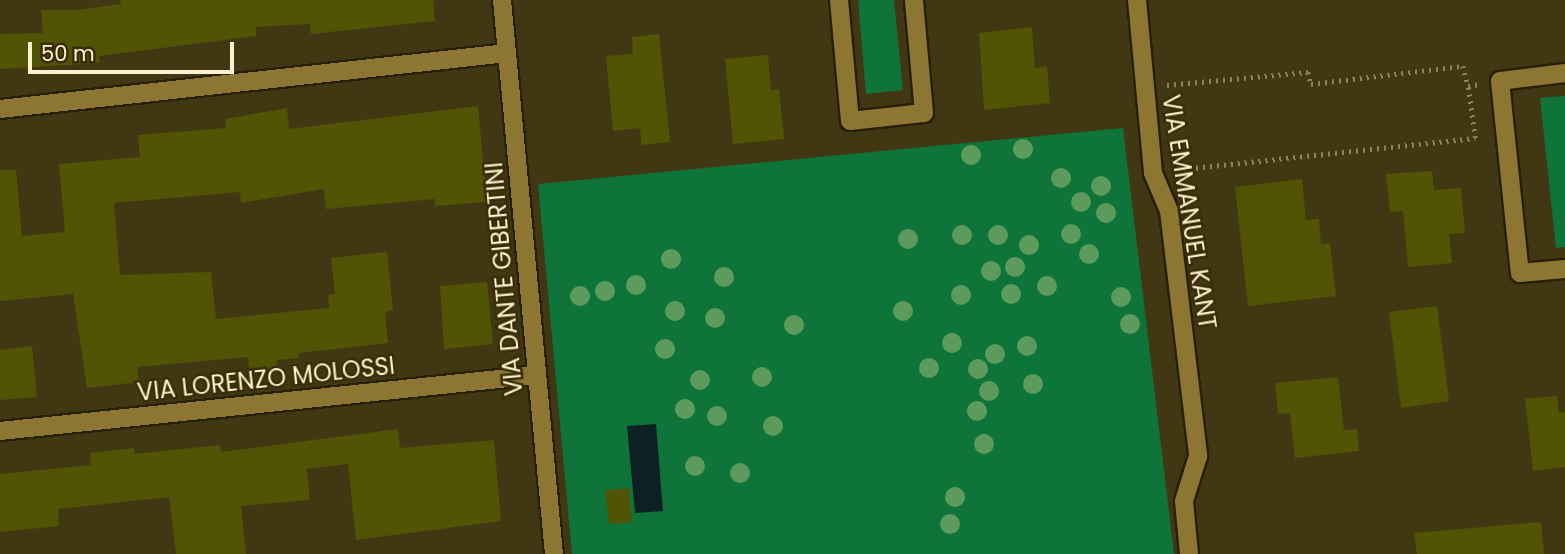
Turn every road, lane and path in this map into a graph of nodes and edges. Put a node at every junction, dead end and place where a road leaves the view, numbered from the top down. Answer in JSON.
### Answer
{"nodes":[{"id":1,"x":502,"y":0,"type":"edge"},
{"id":2,"x":839,"y":0,"type":"edge"},
{"id":3,"x":914,"y":0,"type":"edge"},
{"id":4,"x":1137,"y":0,"type":"edge"},
{"id":5,"x":507,"y":53,"type":"junction"},
{"id":6,"x":1565,"y":73,"type":"edge"},
{"id":7,"x":1500,"y":81,"type":"junction"},
{"id":8,"x":1468,"y":86,"type":"junction"},
{"id":9,"x":1145,"y":88,"type":"junction"},
{"id":10,"x":0,"y":109,"type":"edge"},
{"id":11,"x":1153,"y":173,"type":"junction"},
{"id":12,"x":1565,"y":269,"type":"edge"},
{"id":13,"x":537,"y":375,"type":"junction"},
{"id":14,"x":0,"y":431,"type":"edge"},
{"id":15,"x":554,"y":554,"type":"edge"},
{"id":16,"x":1189,"y":554,"type":"edge"}],
"edges":[{"from":1,"to":5,"type":"street","name":"VIA DANTE GIBERTINI"},
{"from":2,"to":3,"type":"street"},
{"from":4,"to":9,"type":"street","name":"VIA EMMANUEL KANT"},
{"from":5,"to":10,"type":"street"},
{"from":5,"to":13,"type":"street","name":"VIA DANTE GIBERTINI"},
{"from":6,"to":7,"type":"street"},
{"from":7,"to":8,"type":"path"},
{"from":7,"to":12,"type":"street"},
{"from":8,"to":9,"type":"path"},
{"from":8,"to":11,"type":"path"},
{"from":9,"to":11,"type":"street","name":"VIA EMMANUEL KANT"},
{"from":11,"to":16,"type":"street","name":"VIA EMMANUEL KANT"},
{"from":13,"to":14,"type":"street","name":"VIA LORENZO MOLOSSI"},
{"from":13,"to":15,"type":"street","name":"VIA DANTE GIBERTINI"}]}
